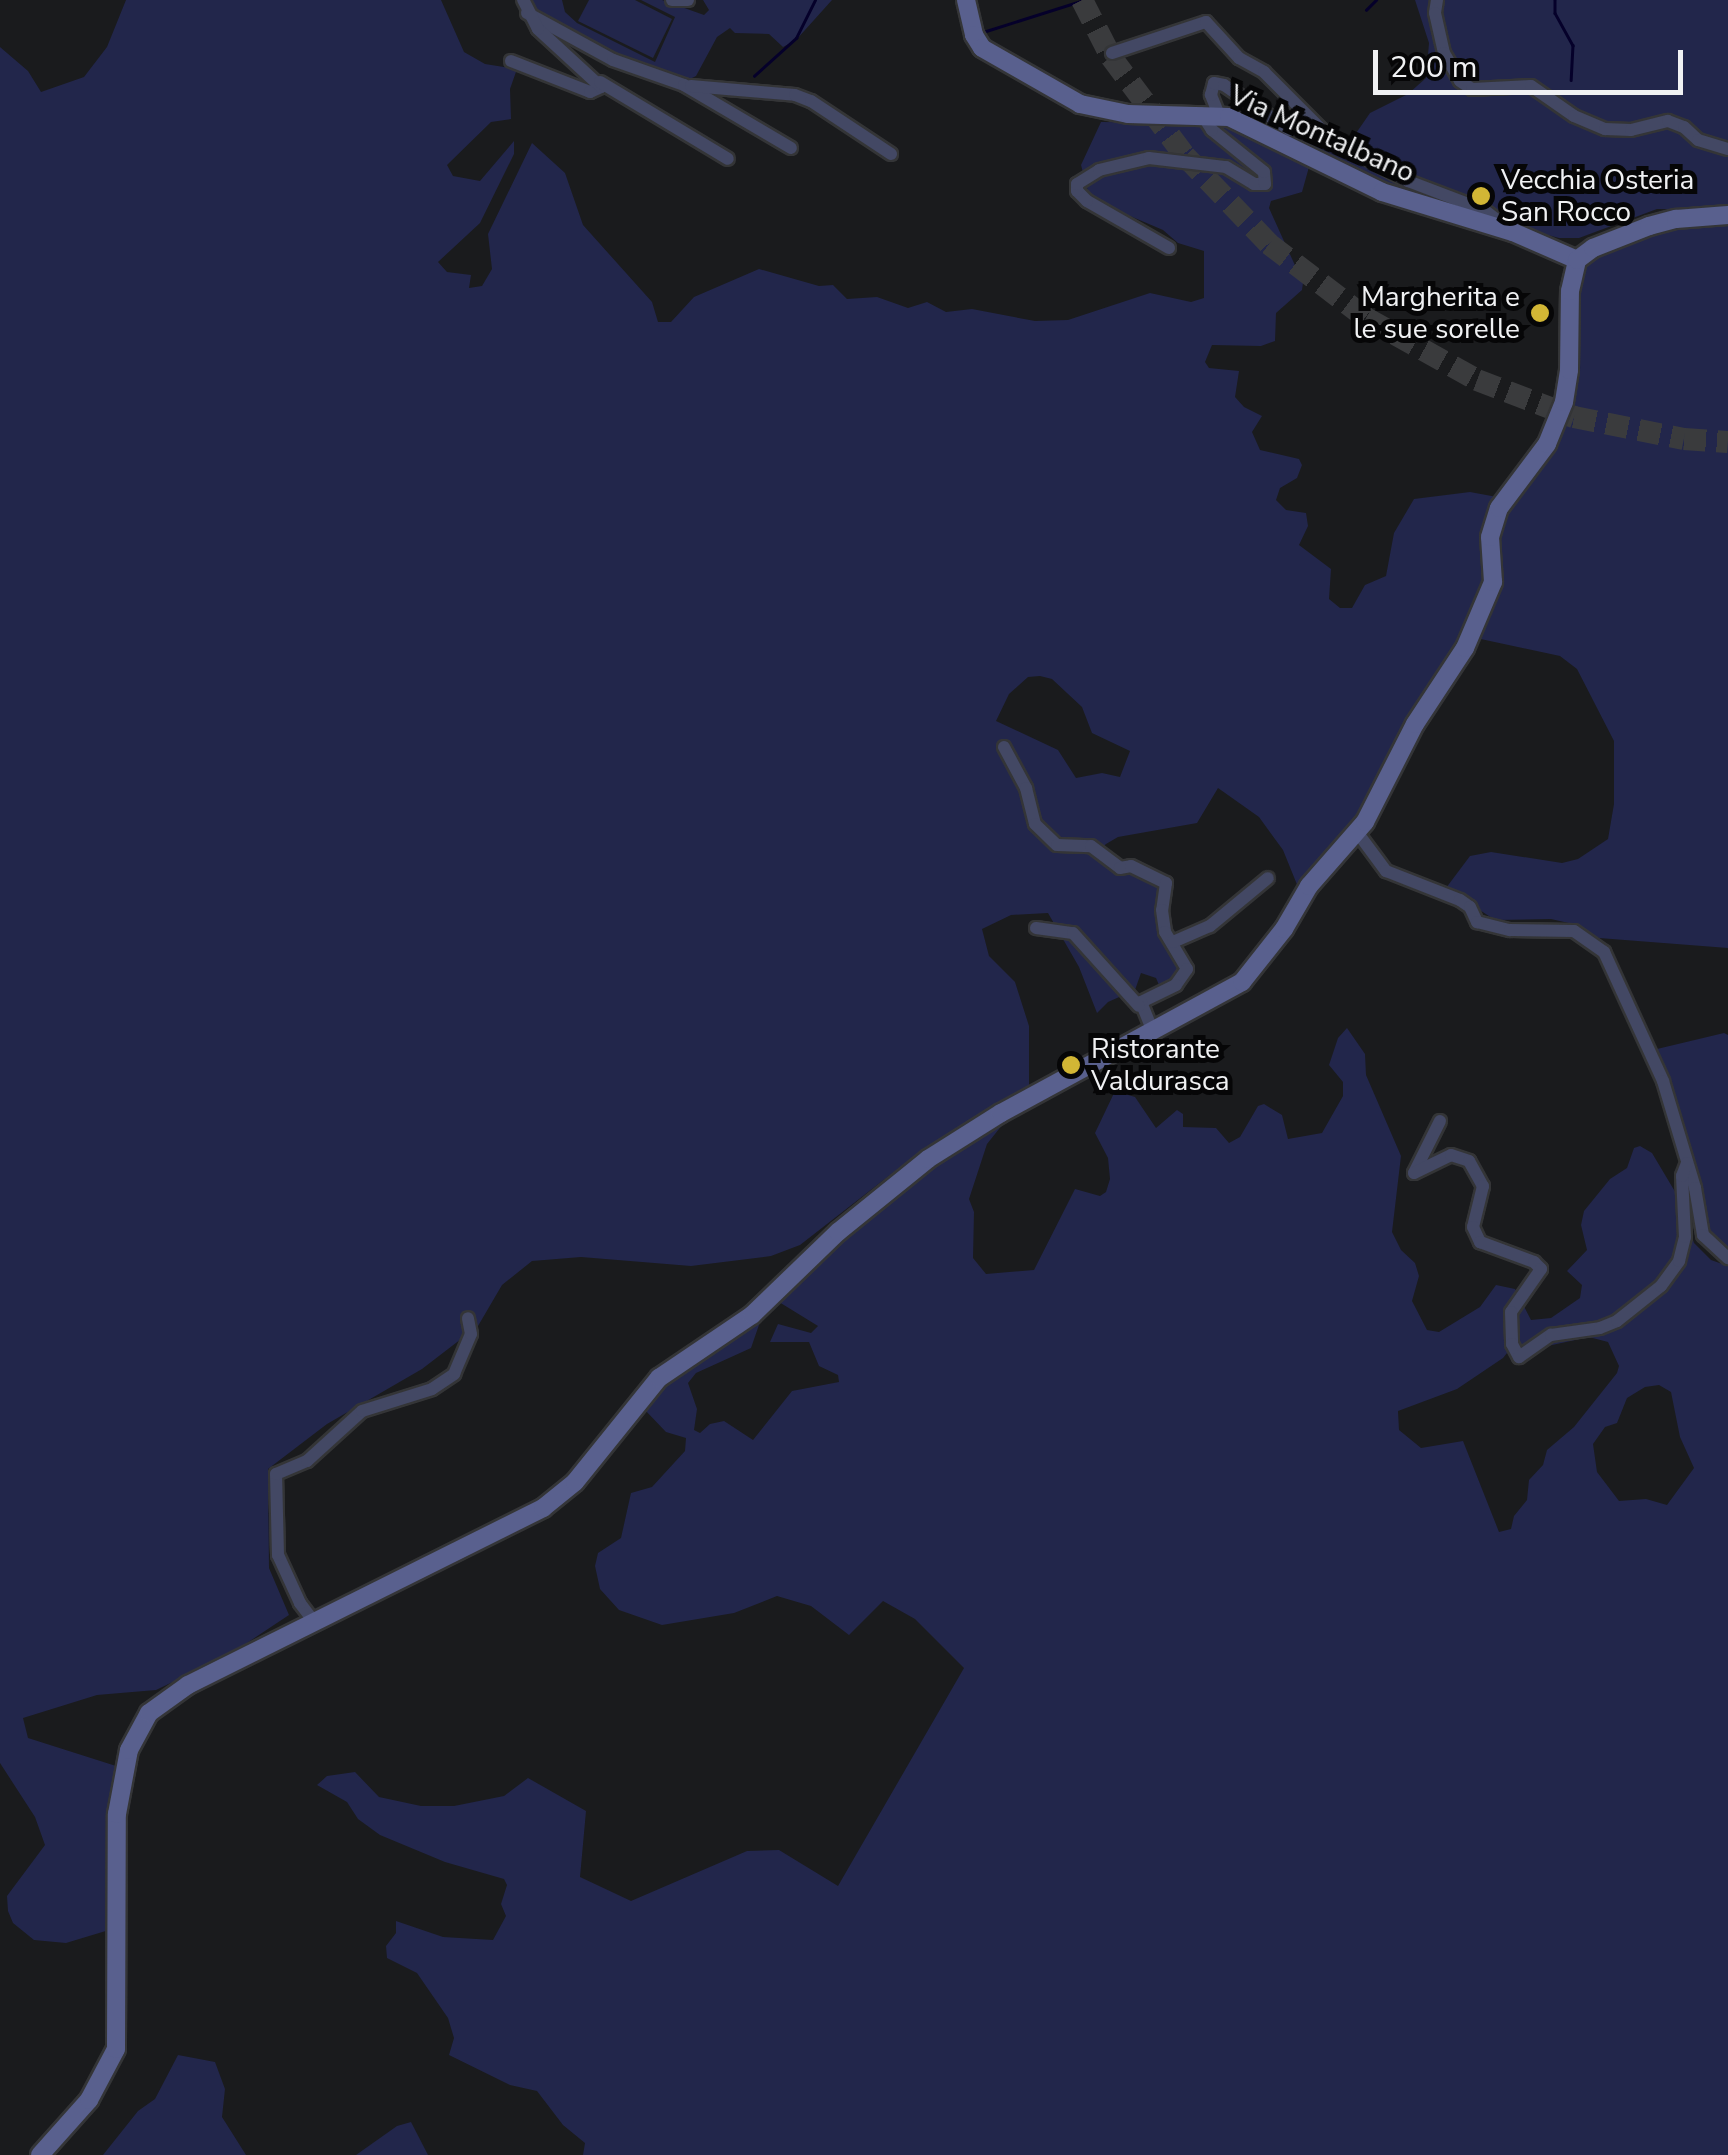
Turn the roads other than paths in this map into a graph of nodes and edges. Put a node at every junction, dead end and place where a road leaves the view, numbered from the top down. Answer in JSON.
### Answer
{"nodes":[{"id":1,"x":672,"y":0,"type":"edge"},
{"id":2,"x":688,"y":0,"type":"edge"},
{"id":3,"x":966,"y":0,"type":"edge"},
{"id":4,"x":1438,"y":0,"type":"edge"},
{"id":5,"x":525,"y":6,"type":"edge"},
{"id":6,"x":1112,"y":53,"type":"dead end"},
{"id":7,"x":511,"y":60,"type":"dead end"},
{"id":8,"x":600,"y":82,"type":"junction"},
{"id":9,"x":684,"y":85,"type":"junction"},
{"id":10,"x":1210,"y":114,"type":"junction"},
{"id":11,"x":1310,"y":122,"type":"junction"},
{"id":12,"x":791,"y":148,"type":"dead end"},
{"id":13,"x":1728,"y":149,"type":"edge"},
{"id":14,"x":891,"y":154,"type":"dead end"},
{"id":15,"x":728,"y":159,"type":"dead end"},
{"id":16,"x":1728,"y":207,"type":"edge"},
{"id":17,"x":1728,"y":215,"type":"edge"},
{"id":18,"x":1708,"y":216,"type":"junction"},
{"id":19,"x":1513,"y":232,"type":"junction"},
{"id":20,"x":1169,"y":248,"type":"dead end"},
{"id":21,"x":1577,"y":260,"type":"junction"},
{"id":22,"x":1004,"y":748,"type":"dead end"},
{"id":23,"x":1357,"y":832,"type":"junction"},
{"id":24,"x":1268,"y":878,"type":"dead end"},
{"id":25,"x":1036,"y":928,"type":"dead end"},
{"id":26,"x":1173,"y":942,"type":"junction"},
{"id":27,"x":1139,"y":1006,"type":"junction"},
{"id":28,"x":1153,"y":1032,"type":"junction"},
{"id":29,"x":1440,"y":1121,"type":"dead end"},
{"id":30,"x":1687,"y":1162,"type":"junction"},
{"id":31,"x":1728,"y":1258,"type":"edge"},
{"id":32,"x":468,"y":1318,"type":"dead end"},
{"id":33,"x":315,"y":1623,"type":"junction"},
{"id":34,"x":40,"y":2155,"type":"edge"}],
"edges":[{"from":1,"to":2,"type":"street"},
{"from":3,"to":10,"type":"main road","name":"Via Montalbano"},
{"from":4,"to":13,"type":"street"},
{"from":5,"to":8,"type":"street"},
{"from":5,"to":9,"type":"street"},
{"from":6,"to":11,"type":"street"},
{"from":7,"to":8,"type":"street"},
{"from":8,"to":15,"type":"street"},
{"from":9,"to":12,"type":"street"},
{"from":9,"to":14,"type":"street"},
{"from":10,"to":11,"type":"street"},
{"from":10,"to":19,"type":"main road","name":"Via Montalbano"},
{"from":10,"to":20,"type":"street"},
{"from":11,"to":19,"type":"street"},
{"from":16,"to":18,"type":"street"},
{"from":17,"to":18,"type":"main road"},
{"from":18,"to":21,"type":"main road"},
{"from":19,"to":21,"type":"main road","name":"Via Montalbano"},
{"from":21,"to":23,"type":"main road"},
{"from":22,"to":26,"type":"street"},
{"from":23,"to":28,"type":"main road"},
{"from":23,"to":30,"type":"street"},
{"from":24,"to":26,"type":"street"},
{"from":25,"to":27,"type":"street"},
{"from":26,"to":27,"type":"street"},
{"from":27,"to":28,"type":"street"},
{"from":28,"to":33,"type":"main road"},
{"from":29,"to":30,"type":"street"},
{"from":30,"to":31,"type":"street"},
{"from":32,"to":33,"type":"street"},
{"from":33,"to":34,"type":"main road"}]}
